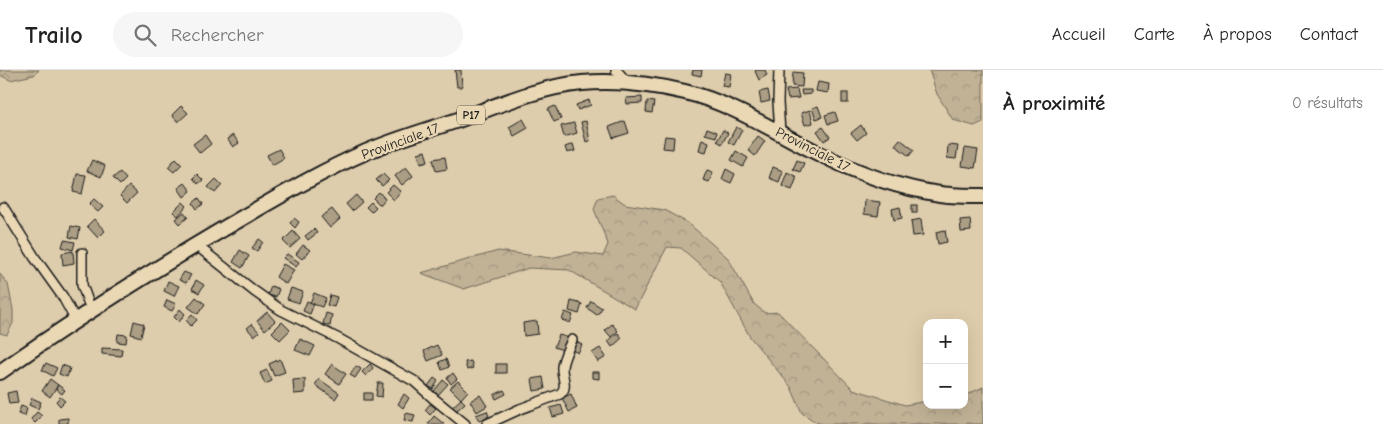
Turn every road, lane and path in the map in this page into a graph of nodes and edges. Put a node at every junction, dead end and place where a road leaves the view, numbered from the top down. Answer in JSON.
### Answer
{"nodes":[{"id":1,"x":616,"y":70,"type":"edge"},
{"id":2,"x":779,"y":70,"type":"edge"},
{"id":3,"x":627,"y":82,"type":"junction"},
{"id":4,"x":780,"y":133,"type":"junction"},
{"id":5,"x":983,"y":196,"type":"edge"},
{"id":6,"x":3,"y":207,"type":"dead end"},
{"id":7,"x":196,"y":245,"type":"junction"},
{"id":8,"x":82,"y":253,"type":"dead end"},
{"id":9,"x":91,"y":310,"type":"junction"},
{"id":10,"x":76,"y":321,"type":"junction"},
{"id":11,"x":572,"y":340,"type":"dead end"},
{"id":12,"x":0,"y":372,"type":"edge"},
{"id":13,"x":465,"y":424,"type":"edge"},
{"id":14,"x":487,"y":424,"type":"edge"}],
"edges":[{"from":1,"to":3,"type":"street"},
{"from":2,"to":4,"type":"street"},
{"from":3,"to":4,"type":"main road","name":"Provinciale 17","number":"P17"},
{"from":3,"to":7,"type":"main road","name":"Provinciale 17","number":"P17"},
{"from":4,"to":5,"type":"main road","name":"Provinciale 17","number":"P17"},
{"from":6,"to":10,"type":"street"},
{"from":7,"to":9,"type":"main road","name":"Provinciale 17","number":"P17"},
{"from":7,"to":13,"type":"street"},
{"from":8,"to":9,"type":"street"},
{"from":9,"to":10,"type":"main road","name":"Provinciale 17","number":"P17"},
{"from":10,"to":12,"type":"main road","name":"Provinciale 17","number":"P17"},
{"from":11,"to":14,"type":"street"}]}
